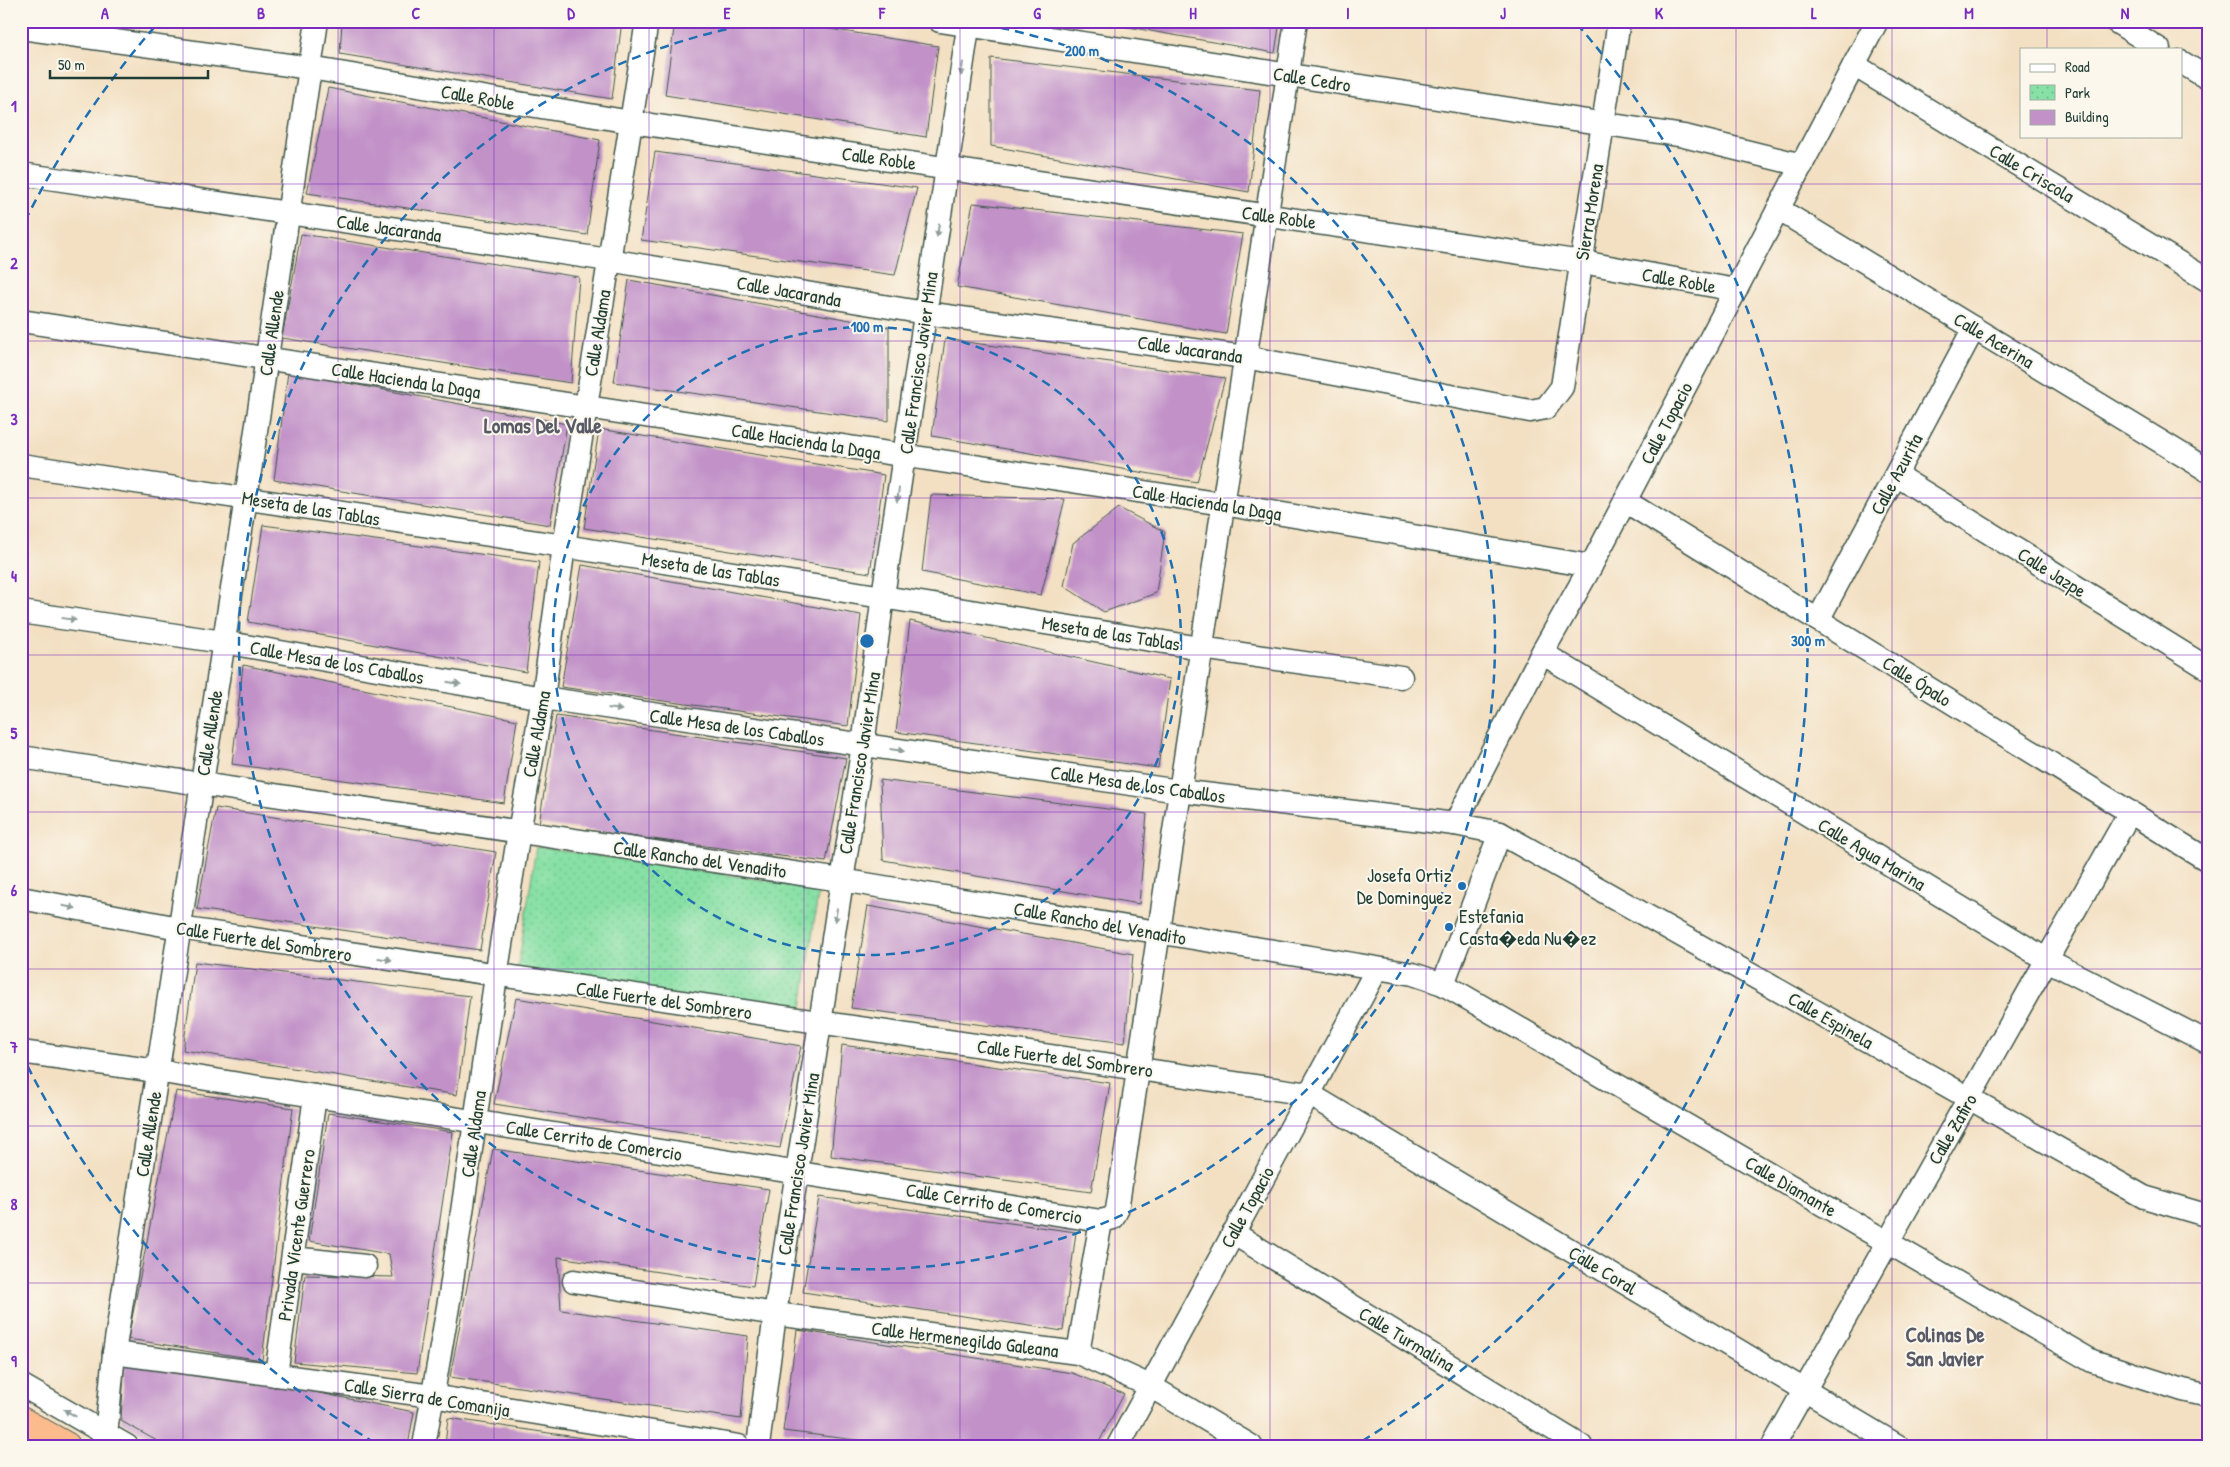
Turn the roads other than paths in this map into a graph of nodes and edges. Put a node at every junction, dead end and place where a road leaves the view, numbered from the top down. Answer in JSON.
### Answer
{"nodes":[{"id":1,"x":317,"y":21,"type":"edge"},
{"id":2,"x":647,"y":21,"type":"edge"},
{"id":3,"x":940,"y":21,"type":"edge"},
{"id":4,"x":1296,"y":21,"type":"edge"},
{"id":5,"x":1619,"y":21,"type":"edge"},
{"id":6,"x":1877,"y":21,"type":"edge"},
{"id":7,"x":2115,"y":21,"type":"edge"},
{"id":8,"x":968,"y":23,"type":"edge"},
{"id":9,"x":21,"y":28,"type":"edge"},
{"id":10,"x":2157,"y":48,"type":"edge"},
{"id":11,"x":2182,"y":63,"type":"edge"},
{"id":12,"x":1854,"y":65,"type":"junction"},
{"id":13,"x":310,"y":68,"type":"junction"},
{"id":14,"x":1288,"y":75,"type":"junction"},
{"id":15,"x":2209,"y":79,"type":"edge"},
{"id":16,"x":631,"y":122,"type":"junction"},
{"id":17,"x":1603,"y":124,"type":"junction"},
{"id":18,"x":1802,"y":165,"type":"junction"},
{"id":19,"x":947,"y":168,"type":"junction"},
{"id":20,"x":21,"y":174,"type":"edge"},
{"id":21,"x":1778,"y":209,"type":"junction"},
{"id":22,"x":288,"y":213,"type":"junction"},
{"id":23,"x":1266,"y":215,"type":"junction"},
{"id":24,"x":609,"y":260,"type":"junction"},
{"id":25,"x":1582,"y":262,"type":"junction"},
{"id":26,"x":2209,"y":281,"type":"edge"},
{"id":27,"x":1736,"y":290,"type":"junction"},
{"id":28,"x":925,"y":313,"type":"junction"},
{"id":29,"x":21,"y":321,"type":"edge"},
{"id":30,"x":1974,"y":328,"type":"junction"},
{"id":31,"x":1245,"y":357,"type":"junction"},
{"id":32,"x":267,"y":359,"type":"junction"},
{"id":33,"x":1553,"y":401,"type":"joint"},
{"id":34,"x":586,"y":407,"type":"junction"},
{"id":35,"x":904,"y":456,"type":"junction"},
{"id":36,"x":21,"y":465,"type":"edge"},
{"id":37,"x":2209,"y":471,"type":"edge"},
{"id":38,"x":1896,"y":474,"type":"junction"},
{"id":39,"x":246,"y":498,"type":"junction"},
{"id":40,"x":1625,"y":501,"type":"junction"},
{"id":41,"x":1223,"y":504,"type":"junction"},
{"id":42,"x":564,"y":546,"type":"junction"},
{"id":43,"x":1591,"y":566,"type":"junction"},
{"id":44,"x":883,"y":596,"type":"junction"},
{"id":45,"x":21,"y":612,"type":"edge"},
{"id":46,"x":1818,"y":620,"type":"junction"},
{"id":47,"x":223,"y":642,"type":"junction"},
{"id":48,"x":1201,"y":648,"type":"junction"},
{"id":49,"x":1542,"y":653,"type":"junction"},
{"id":50,"x":2209,"y":669,"type":"edge"},
{"id":51,"x":1401,"y":677,"type":"dead end"},
{"id":52,"x":543,"y":698,"type":"junction"},
{"id":53,"x":863,"y":745,"type":"junction"},
{"id":54,"x":21,"y":757,"type":"edge"},
{"id":55,"x":201,"y":784,"type":"junction"},
{"id":56,"x":1179,"y":791,"type":"junction"},
{"id":57,"x":2130,"y":812,"type":"junction"},
{"id":58,"x":1455,"y":824,"type":"junction"},
{"id":59,"x":519,"y":832,"type":"junction"},
{"id":60,"x":1500,"y":832,"type":"junction"},
{"id":61,"x":2209,"y":861,"type":"edge"},
{"id":62,"x":841,"y":880,"type":"junction"},
{"id":63,"x":21,"y":898,"type":"edge"},
{"id":64,"x":179,"y":928,"type":"junction"},
{"id":65,"x":1157,"y":933,"type":"junction"},
{"id":66,"x":2047,"y":960,"type":"junction"},
{"id":67,"x":1377,"y":969,"type":"junction"},
{"id":68,"x":496,"y":976,"type":"junction"},
{"id":69,"x":1442,"y":984,"type":"junction"},
{"id":70,"x":820,"y":1023,"type":"junction"},
{"id":71,"x":2209,"y":1043,"type":"edge"},
{"id":72,"x":21,"y":1052,"type":"edge"},
{"id":73,"x":1137,"y":1069,"type":"junction"},
{"id":74,"x":157,"y":1071,"type":"junction"},
{"id":75,"x":1309,"y":1094,"type":"junction"},
{"id":76,"x":315,"y":1096,"type":"junction"},
{"id":77,"x":1969,"y":1098,"type":"junction"},
{"id":78,"x":474,"y":1121,"type":"junction"},
{"id":79,"x":796,"y":1172,"type":"junction"},
{"id":80,"x":2209,"y":1216,"type":"edge"},
{"id":81,"x":1104,"y":1221,"type":"junction"},
{"id":82,"x":1233,"y":1233,"type":"junction"},
{"id":83,"x":1888,"y":1242,"type":"junction"},
{"id":84,"x":293,"y":1258,"type":"junction"},
{"id":85,"x":365,"y":1266,"type":"dead end"},
{"id":86,"x":574,"y":1281,"type":"dead end"},
{"id":87,"x":775,"y":1314,"type":"junction"},
{"id":88,"x":114,"y":1353,"type":"junction"},
{"id":89,"x":1078,"y":1353,"type":"junction"},
{"id":90,"x":276,"y":1375,"type":"junction"},
{"id":91,"x":21,"y":1385,"type":"edge"},
{"id":92,"x":1150,"y":1386,"type":"junction"},
{"id":93,"x":1804,"y":1391,"type":"junction"},
{"id":94,"x":432,"y":1396,"type":"junction"},
{"id":95,"x":2209,"y":1396,"type":"edge"},
{"id":96,"x":21,"y":1421,"type":"edge"},
{"id":97,"x":105,"y":1440,"type":"edge"},
{"id":98,"x":66,"y":1446,"type":"edge"},
{"id":99,"x":127,"y":1446,"type":"edge"},
{"id":100,"x":424,"y":1446,"type":"edge"},
{"id":101,"x":739,"y":1446,"type":"edge"},
{"id":102,"x":758,"y":1446,"type":"edge"},
{"id":103,"x":1118,"y":1446,"type":"edge"},
{"id":104,"x":1251,"y":1446,"type":"edge"},
{"id":105,"x":1581,"y":1446,"type":"edge"},
{"id":106,"x":1773,"y":1446,"type":"edge"},
{"id":107,"x":1898,"y":1446,"type":"edge"}],
"edges":[{"from":1,"to":13,"type":"street","name":"Calle Allende"},
{"from":2,"to":16,"type":"street","name":"Calle Aldama"},
{"from":3,"to":8,"type":"street","name":"Calle Cedro"},
{"from":4,"to":14,"type":"street"},
{"from":5,"to":17,"type":"street","name":"Sierra Morena"},
{"from":6,"to":12,"type":"street","name":"Calle Topacio"},
{"from":7,"to":10,"type":"street"},
{"from":8,"to":14,"type":"street","name":"Calle Cedro"},
{"from":8,"to":19,"type":"street","name":"Calle Francisco Javier Mina","one_way":true},
{"from":9,"to":13,"type":"street","name":"Calle Roble"},
{"from":11,"to":15,"type":"street"},
{"from":12,"to":18,"type":"street","name":"Calle Topacio"},
{"from":12,"to":26,"type":"street","name":"Calle Criscola"},
{"from":13,"to":16,"type":"street","name":"Calle Roble"},
{"from":13,"to":22,"type":"street","name":"Calle Allende"},
{"from":14,"to":17,"type":"street","name":"Calle Cedro"},
{"from":14,"to":23,"type":"street"},
{"from":16,"to":19,"type":"street","name":"Calle Roble"},
{"from":16,"to":24,"type":"street","name":"Calle Aldama"},
{"from":17,"to":18,"type":"street","name":"Calle Cedro"},
{"from":17,"to":25,"type":"street","name":"Sierra Morena"},
{"from":18,"to":21,"type":"street","name":"Calle Topacio"},
{"from":19,"to":23,"type":"street","name":"Calle Roble"},
{"from":19,"to":28,"type":"street","name":"Calle Francisco Javier Mina","one_way":true},
{"from":20,"to":22,"type":"street","name":"Calle Jacaranda"},
{"from":21,"to":27,"type":"street","name":"Calle Topacio"},
{"from":21,"to":30,"type":"street","name":"Calle Acerina"},
{"from":22,"to":24,"type":"street","name":"Calle Jacaranda"},
{"from":22,"to":32,"type":"street","name":"Calle Allende"},
{"from":23,"to":25,"type":"street","name":"Calle Roble"},
{"from":23,"to":31,"type":"street"},
{"from":24,"to":28,"type":"street","name":"Calle Jacaranda"},
{"from":24,"to":34,"type":"street","name":"Calle Aldama"},
{"from":25,"to":27,"type":"street","name":"Calle Roble"},
{"from":25,"to":33,"type":"street","name":"Sierra Morena"},
{"from":27,"to":40,"type":"street","name":"Calle Topacio"},
{"from":28,"to":31,"type":"street","name":"Calle Jacaranda"},
{"from":28,"to":35,"type":"street","name":"Calle Francisco Javier Mina"},
{"from":29,"to":32,"type":"street","name":"Calle Hacienda la Daga"},
{"from":30,"to":37,"type":"street","name":"Calle Acerina"},
{"from":30,"to":38,"type":"street","name":"Calle Azurita"},
{"from":31,"to":33,"type":"street","name":"Calle Jacaranda"},
{"from":31,"to":41,"type":"street"},
{"from":32,"to":34,"type":"street","name":"Calle Hacienda la Daga"},
{"from":32,"to":39,"type":"street","name":"Calle Allende"},
{"from":34,"to":35,"type":"street","name":"Calle Hacienda la Daga"},
{"from":34,"to":42,"type":"street","name":"Calle Aldama"},
{"from":35,"to":41,"type":"street","name":"Calle Hacienda la Daga"},
{"from":35,"to":44,"type":"street","name":"Calle Francisco Javier Mina","one_way":true},
{"from":36,"to":39,"type":"street","name":"Meseta de las Tablas"},
{"from":38,"to":46,"type":"street","name":"Calle Azurita"},
{"from":38,"to":50,"type":"street","name":"Calle Jazpe"},
{"from":39,"to":42,"type":"street","name":"Meseta de las Tablas"},
{"from":39,"to":47,"type":"street","name":"Calle Allende"},
{"from":40,"to":43,"type":"street","name":"Calle Topacio"},
{"from":40,"to":46,"type":"street","name":"Calle Ópalo"},
{"from":41,"to":43,"type":"street","name":"Calle Hacienda la Daga"},
{"from":41,"to":48,"type":"street"},
{"from":42,"to":44,"type":"street","name":"Meseta de las Tablas"},
{"from":42,"to":52,"type":"street","name":"Calle Aldama"},
{"from":43,"to":49,"type":"street","name":"Calle Topacio"},
{"from":44,"to":48,"type":"street","name":"Meseta de las Tablas"},
{"from":44,"to":53,"type":"street","name":"Calle Francisco Javier Mina"},
{"from":45,"to":47,"type":"street","name":"Calle Mesa de los Caballos","one_way":true},
{"from":46,"to":57,"type":"street","name":"Calle Ópalo"},
{"from":47,"to":52,"type":"street","name":"Calle Mesa de los Caballos","one_way":true},
{"from":47,"to":55,"type":"street","name":"Calle Allende"},
{"from":48,"to":51,"type":"street","name":"Meseta de las Tablas"},
{"from":48,"to":56,"type":"street"},
{"from":49,"to":58,"type":"street","name":"Calle Topacio"},
{"from":49,"to":66,"type":"street","name":"Calle Agua Marina"},
{"from":52,"to":53,"type":"street","name":"Calle Mesa de los Caballos","one_way":true},
{"from":52,"to":59,"type":"street","name":"Calle Aldama"},
{"from":53,"to":56,"type":"street","name":"Calle Mesa de los Caballos","one_way":true},
{"from":53,"to":62,"type":"street","name":"Calle Francisco Javier Mina"},
{"from":54,"to":55,"type":"street","name":"Calle Rancho del Venadito"},
{"from":55,"to":59,"type":"street","name":"Calle Rancho del Venadito"},
{"from":55,"to":64,"type":"street","name":"Calle Allende"},
{"from":56,"to":58,"type":"street","name":"Calle Mesa de los Caballos"},
{"from":56,"to":65,"type":"street"},
{"from":57,"to":61,"type":"street","name":"Calle Ópalo"},
{"from":57,"to":66,"type":"street","name":"Calle Zafiro"},
{"from":58,"to":60,"type":"street","name":"Calle Espinela"},
{"from":59,"to":62,"type":"street","name":"Calle Rancho del Venadito"},
{"from":59,"to":68,"type":"street","name":"Calle Aldama"},
{"from":60,"to":69,"type":"street"},
{"from":60,"to":77,"type":"street","name":"Calle Espinela"},
{"from":62,"to":65,"type":"street","name":"Calle Rancho del Venadito"},
{"from":62,"to":70,"type":"street","name":"Calle Francisco Javier Mina","one_way":true},
{"from":63,"to":64,"type":"street","name":"Calle Fuerte del Sombrero","one_way":true},
{"from":64,"to":68,"type":"street","name":"Calle Fuerte del Sombrero","one_way":true},
{"from":64,"to":74,"type":"street","name":"Calle Allende"},
{"from":65,"to":67,"type":"street","name":"Calle Rancho del Venadito"},
{"from":65,"to":73,"type":"street"},
{"from":66,"to":71,"type":"street","name":"Calle Agua Marina"},
{"from":66,"to":77,"type":"street","name":"Calle Zafiro"},
{"from":67,"to":69,"type":"street","name":"Calle Diamante"},
{"from":67,"to":75,"type":"street","name":"Calle Topacio"},
{"from":68,"to":70,"type":"street","name":"Calle Fuerte del Sombrero"},
{"from":68,"to":78,"type":"street","name":"Calle Aldama"},
{"from":69,"to":83,"type":"street","name":"Calle Diamante"},
{"from":70,"to":73,"type":"street","name":"Calle Fuerte del Sombrero"},
{"from":70,"to":79,"type":"street","name":"Calle Francisco Javier Mina"},
{"from":72,"to":74,"type":"street","name":"Calle Cerrito de Comercio"},
{"from":73,"to":75,"type":"street","name":"Calle Fuerte del Sombrero"},
{"from":73,"to":81,"type":"street"},
{"from":74,"to":76,"type":"street","name":"Calle Cerrito de Comercio"},
{"from":74,"to":88,"type":"street","name":"Calle Allende"},
{"from":75,"to":82,"type":"street","name":"Calle Topacio"},
{"from":75,"to":93,"type":"street","name":"Calle Coral"},
{"from":76,"to":78,"type":"street","name":"Calle Cerrito de Comercio"},
{"from":76,"to":84,"type":"street","name":"Privada Vicente Guerrero"},
{"from":77,"to":80,"type":"street","name":"Calle Espinela"},
{"from":77,"to":83,"type":"street","name":"Calle Zafiro"},
{"from":78,"to":79,"type":"street","name":"Calle Cerrito de Comercio"},
{"from":78,"to":94,"type":"street","name":"Calle Aldama"},
{"from":79,"to":81,"type":"street","name":"Calle Cerrito de Comercio"},
{"from":79,"to":87,"type":"street","name":"Calle Francisco Javier Mina"},
{"from":81,"to":89,"type":"street"},
{"from":82,"to":92,"type":"street","name":"Calle Topacio"},
{"from":82,"to":105,"type":"street","name":"Calle Turmalina"},
{"from":83,"to":93,"type":"street","name":"Calle Zafiro"},
{"from":83,"to":95,"type":"street","name":"Calle Diamante"},
{"from":84,"to":85,"type":"street"},
{"from":84,"to":90,"type":"street","name":"Privada Vicente Guerrero"},
{"from":86,"to":87,"type":"street","name":"Calle Hermenegildo Galeana"},
{"from":87,"to":89,"type":"street","name":"Calle Hermenegildo Galeana"},
{"from":87,"to":102,"type":"street","name":"Calle Francisco Javier Mina"},
{"from":88,"to":90,"type":"street","name":"Calle Sierra de Comanija"},
{"from":88,"to":97,"type":"street","name":"Calle Allende"},
{"from":89,"to":92,"type":"street","name":"Calle Hermenegildo Galeana"},
{"from":90,"to":94,"type":"street","name":"Calle Sierra de Comanija"},
{"from":97,"to":91,"type":"street","one_way":true},
{"from":92,"to":103,"type":"street","name":"Calle Topacio"},
{"from":92,"to":104,"type":"street","name":"Calle Hermenegildo Galeana"},
{"from":93,"to":106,"type":"street","name":"Calle Zafiro"},
{"from":93,"to":107,"type":"street","name":"Calle Coral"},
{"from":94,"to":100,"type":"street","name":"Calle Aldama"},
{"from":94,"to":101,"type":"street","name":"Calle Sierra de Comanija"},
{"from":96,"to":98,"type":"highway"},
{"from":97,"to":99,"type":"street"}]}
